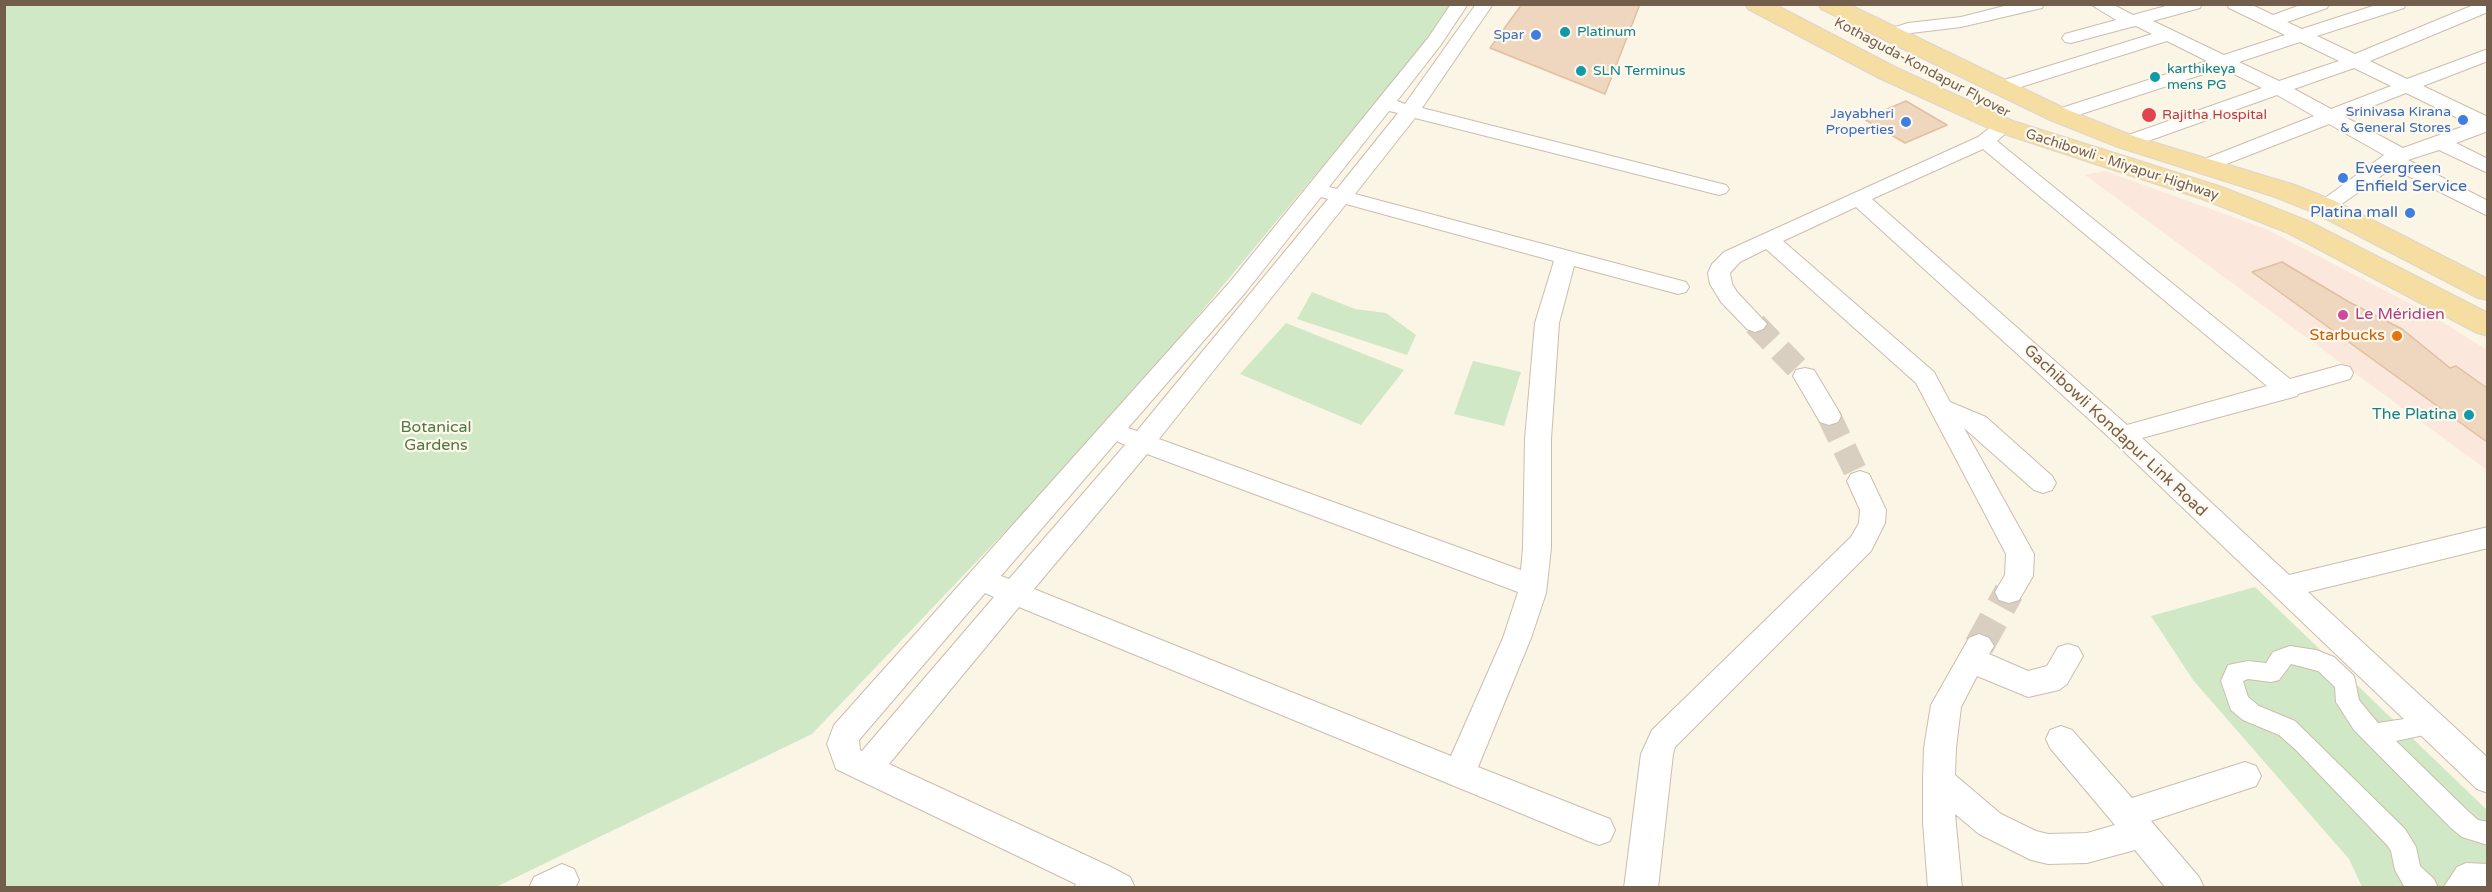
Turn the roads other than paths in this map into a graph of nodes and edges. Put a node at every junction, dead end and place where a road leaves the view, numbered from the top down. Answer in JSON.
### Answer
{"nodes":[{"id":1,"x":1460,"y":4,"type":"edge"},
{"id":2,"x":1485,"y":4,"type":"edge"},
{"id":3,"x":1756,"y":4,"type":"edge"},
{"id":4,"x":1800,"y":4,"type":"edge"},
{"id":5,"x":1828,"y":4,"type":"edge"},
{"id":6,"x":1932,"y":4,"type":"edge"},
{"id":7,"x":2036,"y":4,"type":"edge"},
{"id":8,"x":2098,"y":4,"type":"edge"},
{"id":9,"x":2194,"y":4,"type":"edge"},
{"id":10,"x":2235,"y":4,"type":"edge"},
{"id":11,"x":2321,"y":4,"type":"edge"},
{"id":12,"x":2398,"y":4,"type":"edge"},
{"id":13,"x":2484,"y":7,"type":"edge"},
{"id":14,"x":2008,"y":8,"type":"edge"},
{"id":15,"x":2135,"y":21,"type":"junction"},
{"id":16,"x":1961,"y":22,"type":"junction"},
{"id":17,"x":2271,"y":22,"type":"junction"},
{"id":18,"x":1889,"y":35,"type":"junction"},
{"id":19,"x":2168,"y":35,"type":"junction"},
{"id":20,"x":2304,"y":37,"type":"junction"},
{"id":21,"x":2072,"y":38,"type":"dead end"},
{"id":22,"x":2487,"y":54,"type":"edge"},
{"id":23,"x":2355,"y":61,"type":"junction"},
{"id":24,"x":2220,"y":62,"type":"junction"},
{"id":25,"x":2404,"y":85,"type":"junction"},
{"id":26,"x":1998,"y":88,"type":"junction"},
{"id":27,"x":2278,"y":88,"type":"junction"},
{"id":28,"x":1384,"y":104,"type":"junction"},
{"id":29,"x":1410,"y":111,"type":"junction"},
{"id":30,"x":2059,"y":116,"type":"junction"},
{"id":31,"x":2328,"y":116,"type":"junction"},
{"id":32,"x":2487,"y":124,"type":"edge"},
{"id":33,"x":2001,"y":128,"type":"junction"},
{"id":34,"x":2127,"y":142,"type":"junction"},
{"id":35,"x":2440,"y":143,"type":"junction"},
{"id":36,"x":2396,"y":157,"type":"junction"},
{"id":37,"x":2204,"y":166,"type":"junction"},
{"id":38,"x":2487,"y":167,"type":"edge"},
{"id":39,"x":1316,"y":189,"type":"junction"},
{"id":40,"x":1719,"y":189,"type":"dead end"},
{"id":41,"x":1342,"y":196,"type":"junction"},
{"id":42,"x":1858,"y":198,"type":"junction"},
{"id":43,"x":2325,"y":207,"type":"junction"},
{"id":44,"x":2487,"y":210,"type":"edge"},
{"id":45,"x":1770,"y":241,"type":"junction"},
{"id":46,"x":1566,"y":257,"type":"junction"},
{"id":47,"x":2483,"y":284,"type":"edge"},
{"id":48,"x":1678,"y":287,"type":"dead end"},
{"id":49,"x":1755,"y":324,"type":"tunnel mouth"},
{"id":50,"x":2487,"y":324,"type":"edge"},
{"id":51,"x":2341,"y":373,"type":"dead end"},
{"id":52,"x":1805,"y":376,"type":"tunnel mouth"},
{"id":53,"x":2288,"y":390,"type":"junction"},
{"id":54,"x":1941,"y":408,"type":"junction"},
{"id":55,"x":1829,"y":416,"type":"tunnel mouth"},
{"id":56,"x":1111,"y":431,"type":"junction"},
{"id":57,"x":2122,"y":435,"type":"junction"},
{"id":58,"x":1142,"y":442,"type":"junction"},
{"id":59,"x":1860,"y":481,"type":"tunnel mouth"},
{"id":60,"x":2043,"y":483,"type":"dead end"},
{"id":61,"x":2484,"y":541,"type":"edge"},
{"id":62,"x":980,"y":579,"type":"junction"},
{"id":63,"x":1533,"y":586,"type":"junction"},
{"id":64,"x":2283,"y":587,"type":"junction"},
{"id":65,"x":2009,"y":592,"type":"tunnel mouth"},
{"id":66,"x":1013,"y":594,"type":"junction"},
{"id":67,"x":2068,"y":656,"type":"dead end"},
{"id":68,"x":2430,"y":725,"type":"junction"},
{"id":69,"x":2373,"y":734,"type":"junction"},
{"id":70,"x":2061,"y":740,"type":"dead end"},
{"id":71,"x":866,"y":769,"type":"junction"},
{"id":72,"x":1460,"y":774,"type":"junction"},
{"id":73,"x":2245,"y":776,"type":"dead end"},
{"id":74,"x":2487,"y":779,"type":"edge"},
{"id":75,"x":1939,"y":781,"type":"junction"},
{"id":76,"x":2133,"y":824,"type":"junction"},
{"id":77,"x":1599,"y":830,"type":"dead end"},
{"id":78,"x":2487,"y":834,"type":"edge"},
{"id":79,"x":2487,"y":876,"type":"edge"},
{"id":80,"x":1102,"y":884,"type":"edge"},
{"id":81,"x":2178,"y":886,"type":"edge"},
{"id":82,"x":1641,"y":888,"type":"edge"},
{"id":83,"x":1945,"y":888,"type":"edge"},
{"id":84,"x":2425,"y":888,"type":"edge"},
{"id":85,"x":2456,"y":888,"type":"edge"}],
"edges":[{"from":1,"to":28,"type":"street"},
{"from":2,"to":29,"type":"street"},
{"from":3,"to":33,"type":"main road","name":"Gachibowli - Miyapur Highway"},
{"from":4,"to":33,"type":"main road","name":"Kothaguda-Kondapur Flyover"},
{"from":5,"to":18,"type":"main road","name":"Gachibowli - Miyapur Highway"},
{"from":6,"to":16,"type":"street"},
{"from":7,"to":14,"type":"street"},
{"from":8,"to":15,"type":"street"},
{"from":9,"to":15,"type":"street"},
{"from":10,"to":17,"type":"street"},
{"from":11,"to":17,"type":"street"},
{"from":12,"to":20,"type":"street"},
{"from":13,"to":23,"type":"street"},
{"from":14,"to":16,"type":"street"},
{"from":15,"to":19,"type":"street"},
{"from":15,"to":21,"type":"street"},
{"from":16,"to":18,"type":"street"},
{"from":17,"to":20,"type":"street"},
{"from":18,"to":26,"type":"main road","name":"Gachibowli - Miyapur Highway"},
{"from":19,"to":24,"type":"street"},
{"from":19,"to":26,"type":"street"},
{"from":20,"to":23,"type":"street"},
{"from":20,"to":24,"type":"street"},
{"from":22,"to":25,"type":"street"},
{"from":23,"to":25,"type":"street"},
{"from":23,"to":27,"type":"street"},
{"from":24,"to":27,"type":"street"},
{"from":24,"to":30,"type":"street"},
{"from":25,"to":31,"type":"street"},
{"from":25,"to":32,"type":"street"},
{"from":26,"to":30,"type":"main road","name":"Gachibowli - Miyapur Highway"},
{"from":27,"to":31,"type":"street"},
{"from":27,"to":34,"type":"street"},
{"from":28,"to":29,"type":"street"},
{"from":28,"to":39,"type":"street"},
{"from":29,"to":40,"type":"street"},
{"from":29,"to":41,"type":"street"},
{"from":30,"to":34,"type":"main road","name":"Gachibowli - Miyapur Highway"},
{"from":31,"to":36,"type":"street"},
{"from":31,"to":37,"type":"street"},
{"from":32,"to":35,"type":"street"},
{"from":33,"to":42,"type":"street"},
{"from":33,"to":50,"type":"main road","name":"Gachibowli - Miyapur Highway"},
{"from":33,"to":53,"type":"street"},
{"from":34,"to":37,"type":"main road","name":"Gachibowli - Miyapur Highway"},
{"from":35,"to":36,"type":"street"},
{"from":35,"to":38,"type":"street"},
{"from":36,"to":43,"type":"street"},
{"from":36,"to":44,"type":"street"},
{"from":37,"to":43,"type":"main road","name":"Gachibowli - Miyapur Highway"},
{"from":39,"to":41,"type":"street"},
{"from":39,"to":56,"type":"street"},
{"from":41,"to":46,"type":"street"},
{"from":41,"to":58,"type":"street"},
{"from":42,"to":45,"type":"street"},
{"from":42,"to":57,"type":"street","name":"Gachibowli Kondapur Link Road"},
{"from":43,"to":47,"type":"main road","name":"Gachibowli - Miyapur Highway"},
{"from":45,"to":49,"type":"street"},
{"from":45,"to":54,"type":"street"},
{"from":46,"to":48,"type":"street"},
{"from":46,"to":63,"type":"street"},
{"from":51,"to":53,"type":"street"},
{"from":52,"to":55,"type":"street"},
{"from":53,"to":57,"type":"street"},
{"from":54,"to":60,"type":"street"},
{"from":54,"to":65,"type":"street"},
{"from":56,"to":58,"type":"street"},
{"from":56,"to":62,"type":"street"},
{"from":57,"to":64,"type":"street","name":"Gachibowli Kondapur Link Road"},
{"from":58,"to":63,"type":"street"},
{"from":58,"to":66,"type":"street"},
{"from":59,"to":82,"type":"street"},
{"from":61,"to":64,"type":"street"},
{"from":62,"to":66,"type":"street"},
{"from":62,"to":71,"type":"street"},
{"from":63,"to":72,"type":"street"},
{"from":64,"to":68,"type":"street","name":"Gachibowli Kondapur Link Road"},
{"from":66,"to":71,"type":"street"},
{"from":66,"to":72,"type":"street"},
{"from":67,"to":75,"type":"street"},
{"from":68,"to":69,"type":"street"},
{"from":68,"to":74,"type":"street","name":"Gachibowli Kondapur Link Road"},
{"from":69,"to":78,"type":"street"},
{"from":69,"to":84,"type":"street"},
{"from":70,"to":76,"type":"street"},
{"from":71,"to":80,"type":"street"},
{"from":72,"to":77,"type":"street"},
{"from":73,"to":76,"type":"street"},
{"from":75,"to":76,"type":"street"},
{"from":75,"to":83,"type":"street"},
{"from":76,"to":81,"type":"street"},
{"from":79,"to":85,"type":"street"}]}
